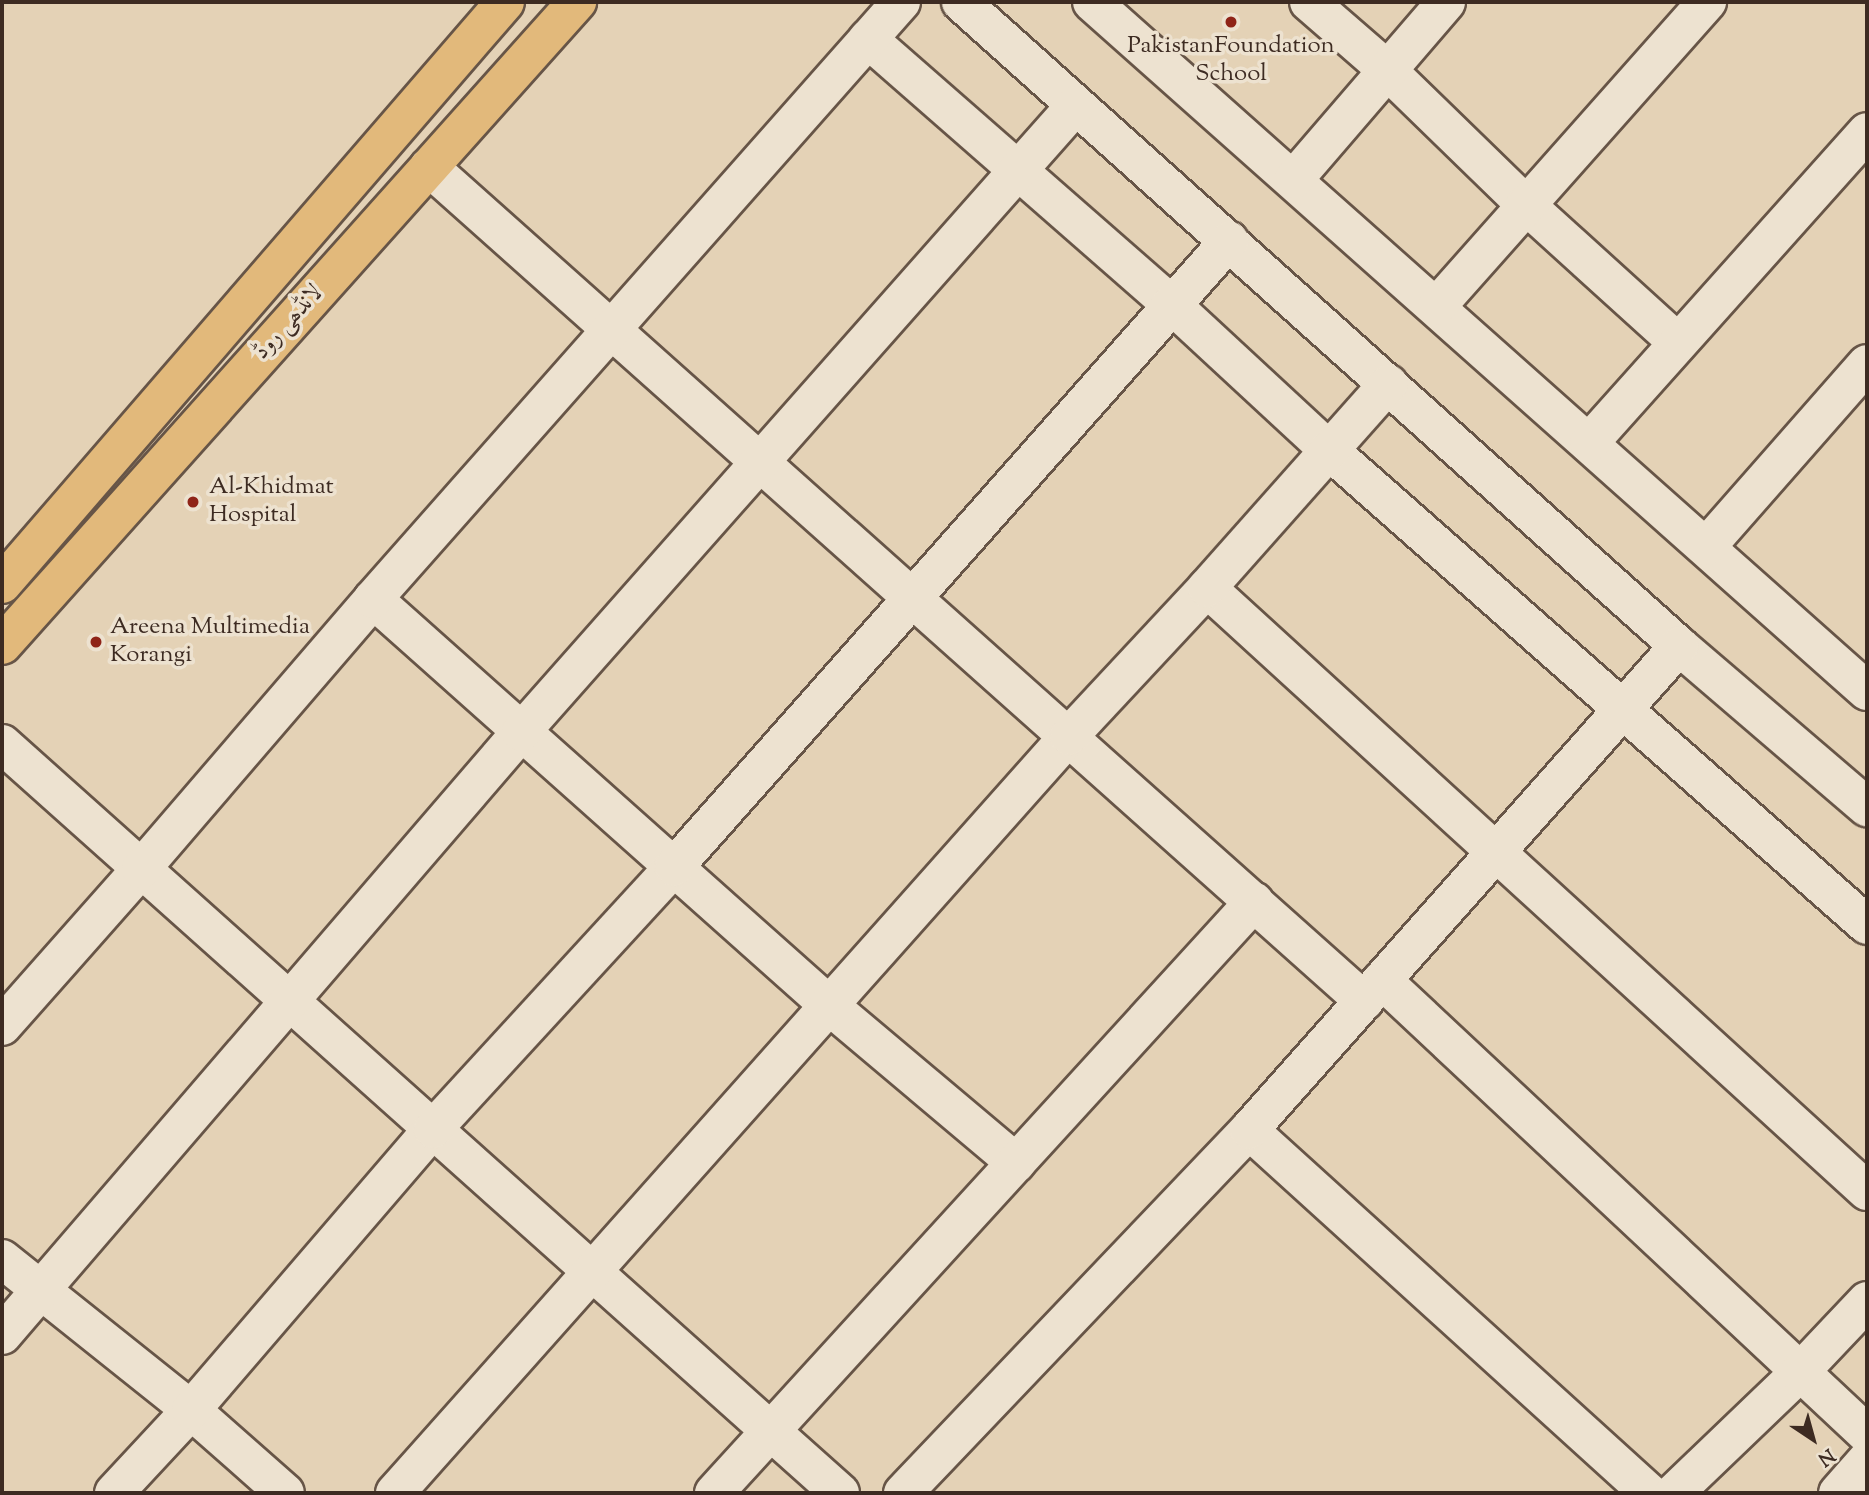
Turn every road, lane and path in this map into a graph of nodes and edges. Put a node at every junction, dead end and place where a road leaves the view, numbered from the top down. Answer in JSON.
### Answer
{"nodes":[{"id":1,"x":505,"y":2,"type":"edge"},
{"id":2,"x":577,"y":2,"type":"edge"},
{"id":3,"x":901,"y":2,"type":"edge"},
{"id":4,"x":961,"y":2,"type":"edge"},
{"id":5,"x":1092,"y":2,"type":"edge"},
{"id":6,"x":1309,"y":2,"type":"edge"},
{"id":7,"x":1446,"y":2,"type":"edge"},
{"id":8,"x":1707,"y":2,"type":"edge"},
{"id":9,"x":868,"y":39,"type":"junction"},
{"id":10,"x":1387,"y":69,"type":"junction"},
{"id":11,"x":1076,"y":105,"type":"junction"},
{"id":12,"x":1867,"y":132,"type":"edge"},
{"id":13,"x":429,"y":167,"type":"junction"},
{"id":14,"x":1020,"y":171,"type":"junction"},
{"id":15,"x":1294,"y":180,"type":"junction"},
{"id":16,"x":1525,"y":204,"type":"junction"},
{"id":17,"x":1229,"y":241,"type":"junction"},
{"id":18,"x":1171,"y":304,"type":"junction"},
{"id":19,"x":1437,"y":306,"type":"junction"},
{"id":20,"x":611,"y":329,"type":"junction"},
{"id":21,"x":1677,"y":342,"type":"junction"},
{"id":22,"x":1867,"y":364,"type":"edge"},
{"id":23,"x":1388,"y":384,"type":"junction"},
{"id":24,"x":1589,"y":443,"type":"junction"},
{"id":25,"x":1330,"y":451,"type":"junction"},
{"id":26,"x":759,"y":461,"type":"junction"},
{"id":27,"x":1707,"y":546,"type":"junction"},
{"id":28,"x":2,"y":584,"type":"edge"},
{"id":29,"x":1207,"y":588,"type":"junction"},
{"id":30,"x":912,"y":596,"type":"junction"},
{"id":31,"x":373,"y":598,"type":"junction"},
{"id":32,"x":2,"y":645,"type":"edge"},
{"id":33,"x":1679,"y":646,"type":"junction"},
{"id":34,"x":1867,"y":691,"type":"edge"},
{"id":35,"x":1623,"y":709,"type":"junction"},
{"id":36,"x":521,"y":732,"type":"junction"},
{"id":37,"x":1069,"y":736,"type":"junction"},
{"id":38,"x":2,"y":744,"type":"edge"},
{"id":39,"x":1867,"y":807,"type":"edge"},
{"id":40,"x":1497,"y":851,"type":"junction"},
{"id":41,"x":674,"y":867,"type":"junction"},
{"id":42,"x":141,"y":869,"type":"junction"},
{"id":43,"x":1254,"y":902,"type":"junction"},
{"id":44,"x":1867,"y":925,"type":"edge"},
{"id":45,"x":1373,"y":991,"type":"junction"},
{"id":46,"x":290,"y":1002,"type":"junction"},
{"id":47,"x":831,"y":1007,"type":"junction"},
{"id":48,"x":2,"y":1026,"type":"edge"},
{"id":49,"x":433,"y":1129,"type":"junction"},
{"id":50,"x":1249,"y":1130,"type":"junction"},
{"id":51,"x":1016,"y":1163,"type":"junction"},
{"id":52,"x":1867,"y":1191,"type":"edge"},
{"id":53,"x":2,"y":1259,"type":"edge"},
{"id":54,"x":593,"y":1273,"type":"junction"},
{"id":55,"x":39,"y":1291,"type":"junction"},
{"id":56,"x":1867,"y":1301,"type":"edge"},
{"id":57,"x":2,"y":1335,"type":"edge"},
{"id":58,"x":1799,"y":1373,"type":"junction"},
{"id":59,"x":191,"y":1410,"type":"junction"},
{"id":60,"x":771,"y":1431,"type":"junction"},
{"id":61,"x":1867,"y":1434,"type":"edge"},
{"id":62,"x":1867,"y":1460,"type":"edge"},
{"id":63,"x":114,"y":1493,"type":"edge"},
{"id":64,"x":285,"y":1493,"type":"edge"},
{"id":65,"x":396,"y":1493,"type":"edge"},
{"id":66,"x":714,"y":1493,"type":"edge"},
{"id":67,"x":840,"y":1493,"type":"edge"},
{"id":68,"x":903,"y":1493,"type":"edge"},
{"id":69,"x":1649,"y":1493,"type":"edge"},
{"id":70,"x":1674,"y":1493,"type":"edge"},
{"id":71,"x":1838,"y":1493,"type":"edge"}],
"edges":[{"from":1,"to":28,"type":"main road","name":"لانڈھی روڈ"},
{"from":2,"to":13,"type":"main road","name":"لانڈھی روڈ"},
{"from":3,"to":9,"type":"street"},
{"from":4,"to":11,"type":"street"},
{"from":5,"to":15,"type":"street"},
{"from":6,"to":10,"type":"street"},
{"from":7,"to":10,"type":"street"},
{"from":8,"to":16,"type":"street"},
{"from":9,"to":14,"type":"street"},
{"from":9,"to":20,"type":"street"},
{"from":10,"to":15,"type":"street"},
{"from":10,"to":16,"type":"street"},
{"from":11,"to":14,"type":"street"},
{"from":11,"to":17,"type":"street"},
{"from":12,"to":21,"type":"street"},
{"from":13,"to":20,"type":"street"},
{"from":13,"to":32,"type":"main road","name":"لانڈھی روڈ"},
{"from":14,"to":18,"type":"street"},
{"from":14,"to":26,"type":"street"},
{"from":15,"to":19,"type":"street"},
{"from":16,"to":19,"type":"street"},
{"from":16,"to":21,"type":"street"},
{"from":17,"to":18,"type":"street"},
{"from":17,"to":23,"type":"street"},
{"from":18,"to":25,"type":"street"},
{"from":18,"to":30,"type":"street"},
{"from":19,"to":24,"type":"street"},
{"from":20,"to":26,"type":"street"},
{"from":20,"to":31,"type":"street"},
{"from":21,"to":24,"type":"street"},
{"from":22,"to":27,"type":"street"},
{"from":23,"to":25,"type":"street"},
{"from":23,"to":33,"type":"street"},
{"from":24,"to":27,"type":"street"},
{"from":25,"to":29,"type":"street"},
{"from":25,"to":35,"type":"street"},
{"from":26,"to":30,"type":"street"},
{"from":26,"to":36,"type":"street"},
{"from":27,"to":34,"type":"street"},
{"from":29,"to":37,"type":"street"},
{"from":29,"to":40,"type":"street"},
{"from":30,"to":37,"type":"street"},
{"from":30,"to":41,"type":"street"},
{"from":31,"to":36,"type":"street"},
{"from":31,"to":42,"type":"street"},
{"from":33,"to":35,"type":"street"},
{"from":33,"to":39,"type":"street"},
{"from":35,"to":40,"type":"street"},
{"from":35,"to":44,"type":"street"},
{"from":36,"to":41,"type":"street"},
{"from":36,"to":46,"type":"street"},
{"from":37,"to":43,"type":"street"},
{"from":37,"to":47,"type":"street"},
{"from":38,"to":42,"type":"street"},
{"from":40,"to":45,"type":"street"},
{"from":40,"to":52,"type":"street"},
{"from":41,"to":47,"type":"street"},
{"from":41,"to":49,"type":"street"},
{"from":42,"to":46,"type":"street"},
{"from":42,"to":48,"type":"street"},
{"from":43,"to":45,"type":"street"},
{"from":43,"to":51,"type":"street"},
{"from":45,"to":50,"type":"street"},
{"from":45,"to":58,"type":"street"},
{"from":46,"to":49,"type":"street"},
{"from":46,"to":55,"type":"street"},
{"from":47,"to":51,"type":"street"},
{"from":47,"to":54,"type":"street"},
{"from":49,"to":54,"type":"street"},
{"from":49,"to":59,"type":"street"},
{"from":50,"to":68,"type":"street"},
{"from":50,"to":69,"type":"street"},
{"from":51,"to":60,"type":"street"},
{"from":53,"to":55,"type":"street"},
{"from":54,"to":60,"type":"street"},
{"from":54,"to":65,"type":"street"},
{"from":55,"to":57,"type":"street"},
{"from":55,"to":59,"type":"street"},
{"from":56,"to":58,"type":"street"},
{"from":58,"to":61,"type":"street"},
{"from":58,"to":70,"type":"street"},
{"from":59,"to":63,"type":"street"},
{"from":59,"to":64,"type":"street"},
{"from":60,"to":66,"type":"street"},
{"from":60,"to":67,"type":"street"},
{"from":62,"to":71,"type":"street"}]}
